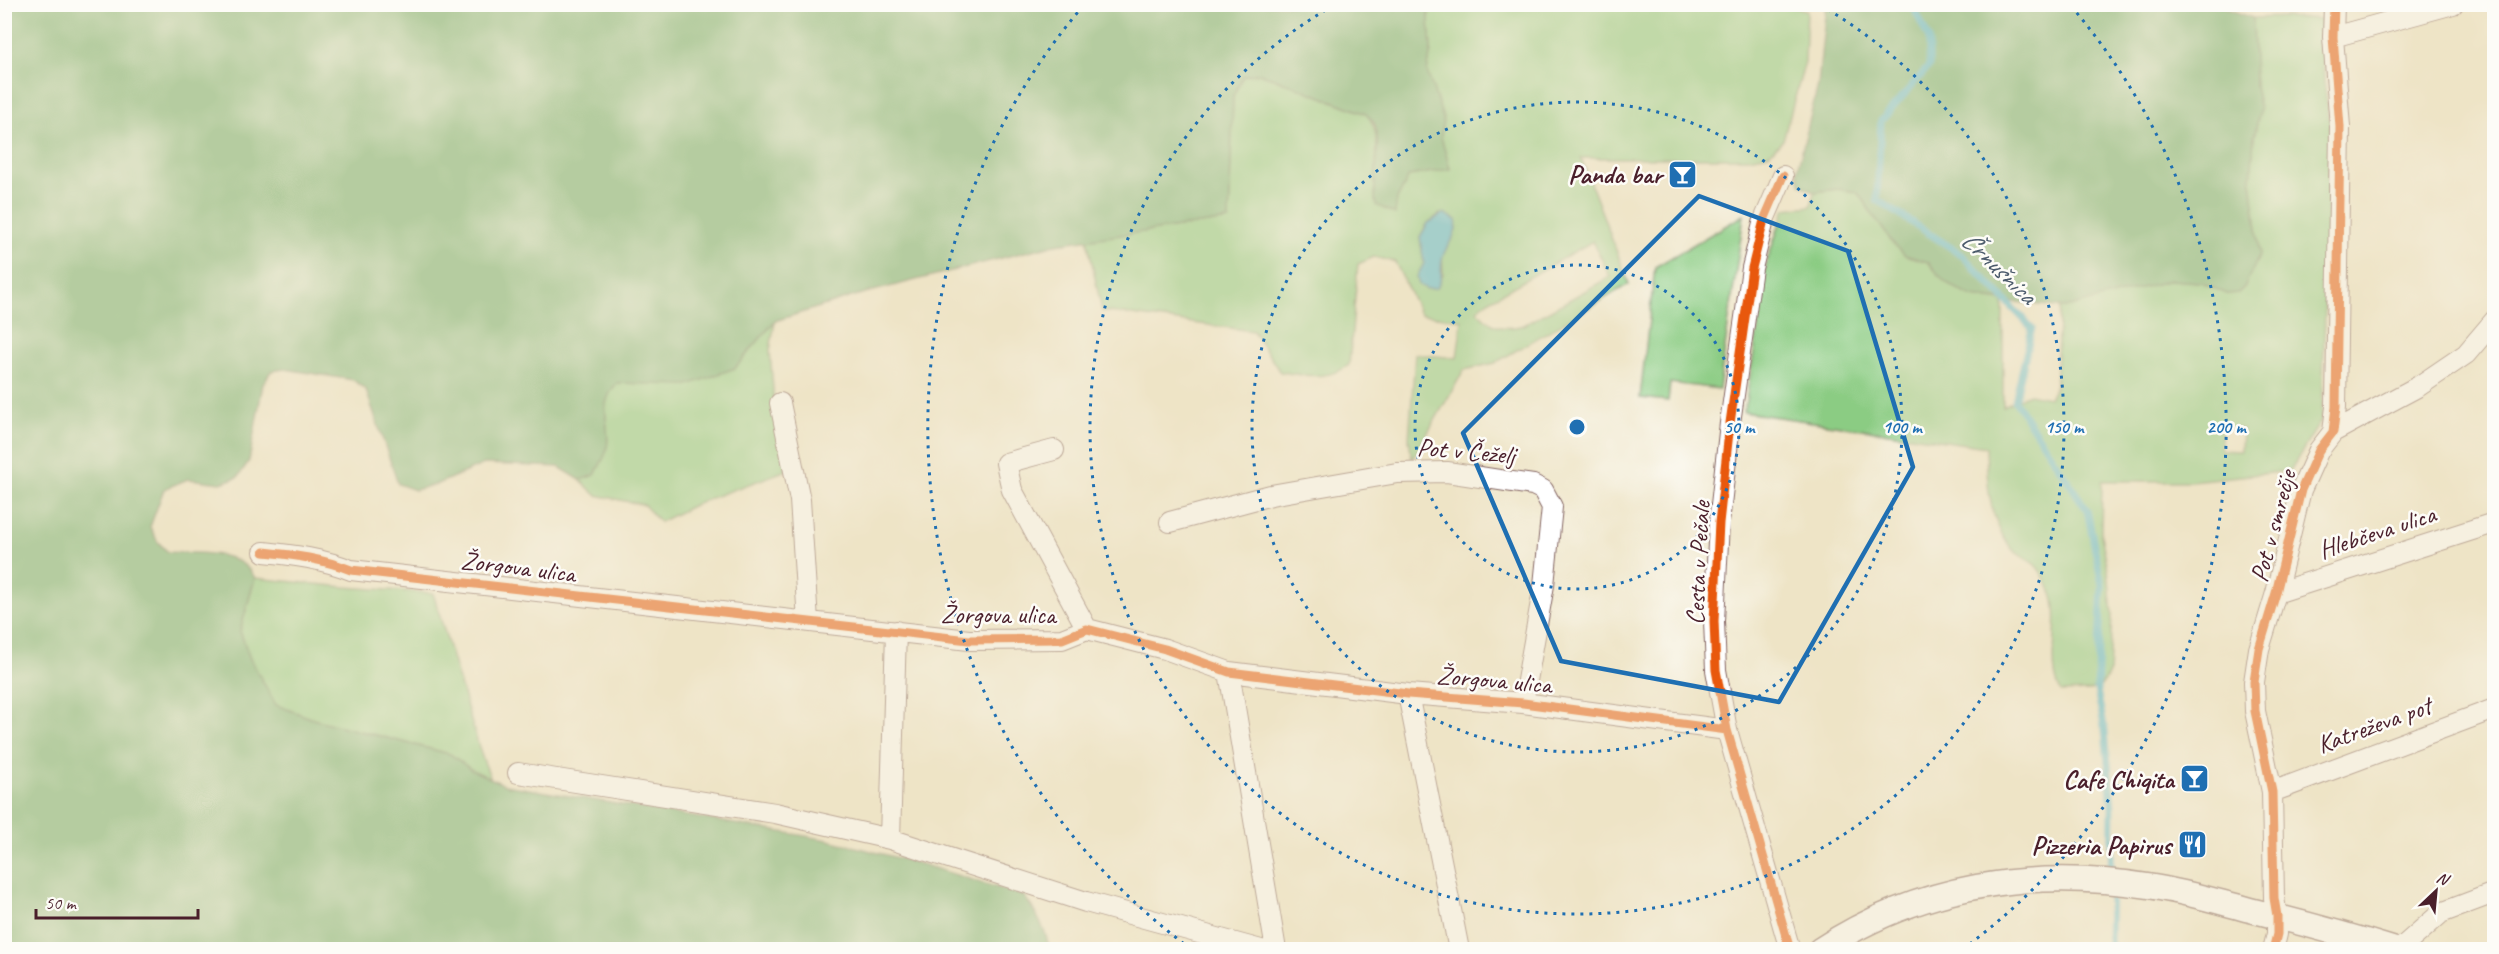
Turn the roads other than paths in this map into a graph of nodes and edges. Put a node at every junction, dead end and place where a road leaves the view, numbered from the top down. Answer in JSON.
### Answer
{"nodes":[{"id":1,"x":2334,"y":4,"type":"edge"},
{"id":2,"x":2453,"y":4,"type":"edge"},
{"id":3,"x":2333,"y":37,"type":"junction"},
{"id":4,"x":1783,"y":176,"type":"dead end"},
{"id":5,"x":2494,"y":321,"type":"edge"},
{"id":6,"x":780,"y":403,"type":"dead end"},
{"id":7,"x":2333,"y":432,"type":"junction"},
{"id":8,"x":1054,"y":450,"type":"dead end"},
{"id":9,"x":1170,"y":522,"type":"dead end"},
{"id":10,"x":2494,"y":523,"type":"edge"},
{"id":11,"x":264,"y":552,"type":"dead end"},
{"id":12,"x":2276,"y":593,"type":"junction"},
{"id":13,"x":808,"y":621,"type":"junction"},
{"id":14,"x":1087,"y":629,"type":"junction"},
{"id":15,"x":896,"y":631,"type":"junction"},
{"id":16,"x":1229,"y":672,"type":"junction"},
{"id":17,"x":1408,"y":694,"type":"junction"},
{"id":18,"x":1523,"y":703,"type":"junction"},
{"id":19,"x":2494,"y":709,"type":"edge"},
{"id":20,"x":1727,"y":730,"type":"junction"},
{"id":21,"x":518,"y":773,"type":"dead end"},
{"id":22,"x":2272,"y":792,"type":"junction"},
{"id":23,"x":890,"y":839,"type":"junction"},
{"id":24,"x":2494,"y":893,"type":"edge"},
{"id":25,"x":2277,"y":916,"type":"junction"},
{"id":26,"x":1261,"y":950,"type":"edge"},
{"id":27,"x":1276,"y":950,"type":"edge"},
{"id":28,"x":1459,"y":950,"type":"edge"},
{"id":29,"x":1790,"y":950,"type":"edge"},
{"id":30,"x":1820,"y":950,"type":"edge"},
{"id":31,"x":2273,"y":950,"type":"edge"},
{"id":32,"x":2397,"y":950,"type":"edge"}],
"edges":[{"from":1,"to":3,"type":"street","name":"Pot v smrečje"},
{"from":2,"to":3,"type":"street"},
{"from":3,"to":7,"type":"street","name":"Pot v smrečje"},
{"from":4,"to":20,"type":"street","name":"Cesta v Pečale"},
{"from":5,"to":7,"type":"street"},
{"from":6,"to":13,"type":"street"},
{"from":7,"to":12,"type":"street","name":"Pot v smrečje"},
{"from":8,"to":14,"type":"street","name":"Žorgova ulica"},
{"from":9,"to":18,"type":"street","name":"Pot v Čeželj"},
{"from":10,"to":12,"type":"street","name":"Hlebčeva ulica"},
{"from":11,"to":13,"type":"street","name":"Žorgova ulica"},
{"from":12,"to":22,"type":"street","name":"Pot v smrečje"},
{"from":13,"to":15,"type":"street","name":"Žorgova ulica"},
{"from":14,"to":15,"type":"street","name":"Žorgova ulica"},
{"from":14,"to":16,"type":"street","name":"Žorgova ulica"},
{"from":15,"to":23,"type":"street"},
{"from":16,"to":17,"type":"street","name":"Žorgova ulica"},
{"from":16,"to":27,"type":"street"},
{"from":17,"to":18,"type":"street","name":"Žorgova ulica"},
{"from":17,"to":28,"type":"street","name":"Žorgova ulica"},
{"from":18,"to":20,"type":"street","name":"Žorgova ulica"},
{"from":19,"to":22,"type":"street","name":"Katreževa pot"},
{"from":20,"to":29,"type":"street","name":"Cesta v Pečale"},
{"from":21,"to":23,"type":"street"},
{"from":22,"to":25,"type":"street","name":"Pot v smrečje"},
{"from":23,"to":26,"type":"street"},
{"from":24,"to":32,"type":"street"},
{"from":25,"to":30,"type":"street"},
{"from":25,"to":31,"type":"street","name":"Pot v smrečje"},
{"from":25,"to":32,"type":"street"}]}
